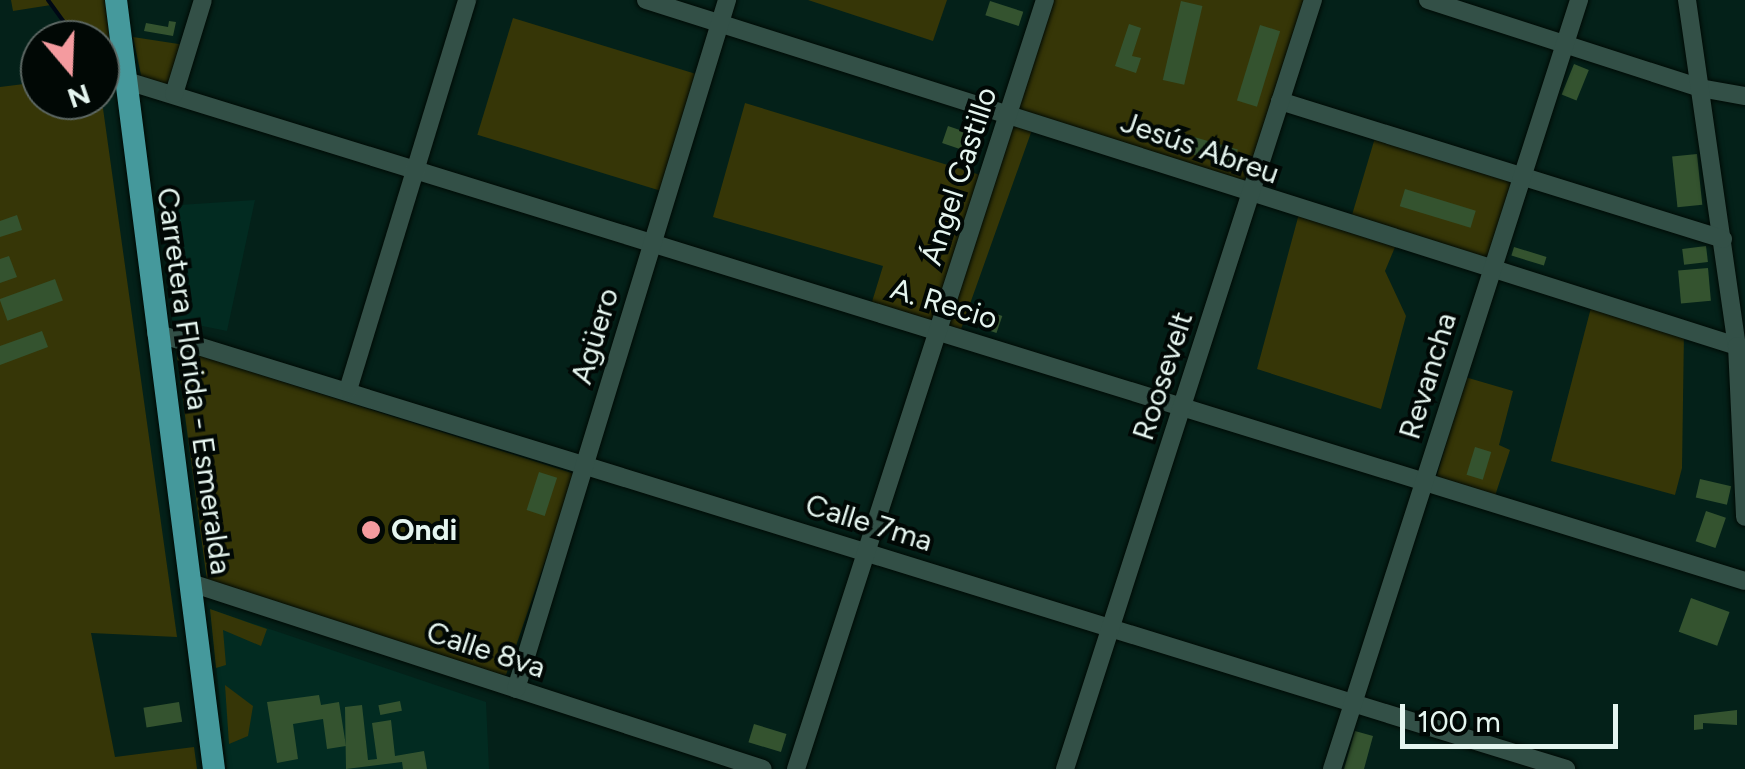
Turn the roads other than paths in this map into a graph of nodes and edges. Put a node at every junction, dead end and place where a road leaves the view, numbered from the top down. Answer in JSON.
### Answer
{"nodes":[{"id":1,"x":116,"y":0,"type":"edge"},
{"id":2,"x":203,"y":0,"type":"edge"},
{"id":3,"x":467,"y":0,"type":"edge"},
{"id":4,"x":646,"y":0,"type":"edge"},
{"id":5,"x":727,"y":0,"type":"edge"},
{"id":6,"x":1045,"y":0,"type":"edge"},
{"id":7,"x":1313,"y":0,"type":"edge"},
{"id":8,"x":1428,"y":0,"type":"edge"},
{"id":9,"x":1579,"y":0,"type":"edge"},
{"id":10,"x":1687,"y":0,"type":"edge"},
{"id":11,"x":720,"y":23,"type":"junction"},
{"id":12,"x":1564,"y":44,"type":"junction"},
{"id":13,"x":127,"y":81,"type":"junction"},
{"id":14,"x":1700,"y":88,"type":"junction"},
{"id":15,"x":174,"y":94,"type":"junction"},
{"id":16,"x":1745,"y":96,"type":"edge"},
{"id":17,"x":1280,"y":101,"type":"junction"},
{"id":18,"x":1008,"y":111,"type":"junction"},
{"id":19,"x":417,"y":170,"type":"junction"},
{"id":20,"x":1521,"y":176,"type":"junction"},
{"id":21,"x":1250,"y":195,"type":"junction"},
{"id":22,"x":1723,"y":239,"type":"junction"},
{"id":23,"x":653,"y":242,"type":"junction"},
{"id":24,"x":1490,"y":268,"type":"junction"},
{"id":25,"x":938,"y":331,"type":"junction"},
{"id":26,"x":156,"y":333,"type":"junction"},
{"id":27,"x":1737,"y":346,"type":"junction"},
{"id":28,"x":348,"y":390,"type":"junction"},
{"id":29,"x":1182,"y":406,"type":"junction"},
{"id":30,"x":585,"y":464,"type":"junction"},
{"id":31,"x":1423,"y":484,"type":"junction"},
{"id":32,"x":1745,"y":517,"type":"edge"},
{"id":33,"x":867,"y":551,"type":"junction"},
{"id":34,"x":1745,"y":582,"type":"edge"},
{"id":35,"x":191,"y":583,"type":"junction"},
{"id":36,"x":1111,"y":627,"type":"junction"},
{"id":37,"x":516,"y":689,"type":"junction"},
{"id":38,"x":1353,"y":704,"type":"junction"},
{"id":39,"x":214,"y":769,"type":"edge"},
{"id":40,"x":763,"y":769,"type":"edge"},
{"id":41,"x":796,"y":769,"type":"edge"},
{"id":42,"x":1065,"y":769,"type":"edge"},
{"id":43,"x":1332,"y":769,"type":"edge"},
{"id":44,"x":1566,"y":769,"type":"edge"}],
"edges":[{"from":1,"to":13,"type":"main road","name":"Carretera Florida - Esmeralda"},
{"from":2,"to":15,"type":"street"},
{"from":3,"to":19,"type":"street"},
{"from":4,"to":11,"type":"street","name":"Jesús Abreu"},
{"from":5,"to":11,"type":"street","name":"Agüero"},
{"from":6,"to":18,"type":"street","name":"Ángel Castillo"},
{"from":7,"to":17,"type":"street","name":"Roosevelt"},
{"from":8,"to":12,"type":"street"},
{"from":9,"to":12,"type":"street","name":"Revancha"},
{"from":10,"to":14,"type":"street"},
{"from":11,"to":18,"type":"street","name":"Jesús Abreu"},
{"from":11,"to":23,"type":"street","name":"Agüero"},
{"from":12,"to":14,"type":"street"},
{"from":12,"to":20,"type":"street","name":"Revancha"},
{"from":13,"to":15,"type":"street","name":"A. Recio"},
{"from":13,"to":26,"type":"main road","name":"Carretera Florida - Esmeralda"},
{"from":14,"to":16,"type":"street"},
{"from":14,"to":22,"type":"street"},
{"from":15,"to":19,"type":"street","name":"A. Recio"},
{"from":17,"to":20,"type":"street"},
{"from":17,"to":21,"type":"street","name":"Roosevelt"},
{"from":18,"to":21,"type":"street","name":"Jesús Abreu"},
{"from":18,"to":25,"type":"street","name":"Ángel Castillo"},
{"from":19,"to":23,"type":"street","name":"A. Recio"},
{"from":19,"to":28,"type":"street"},
{"from":20,"to":22,"type":"street"},
{"from":20,"to":24,"type":"street","name":"Revancha"},
{"from":21,"to":24,"type":"street","name":"Jesús Abreu"},
{"from":21,"to":29,"type":"street","name":"Roosevelt"},
{"from":22,"to":27,"type":"street"},
{"from":23,"to":25,"type":"street","name":"A. Recio"},
{"from":23,"to":30,"type":"street","name":"Agüero"},
{"from":24,"to":27,"type":"street","name":"Jesús Abreu"},
{"from":24,"to":31,"type":"street","name":"Revancha"},
{"from":25,"to":29,"type":"street","name":"A. Recio"},
{"from":25,"to":33,"type":"street","name":"Ángel Castillo"},
{"from":26,"to":28,"type":"street","name":"Calle 7ma"},
{"from":26,"to":35,"type":"main road","name":"Carretera Florida - Esmeralda"},
{"from":27,"to":32,"type":"street"},
{"from":28,"to":30,"type":"street","name":"Calle 7ma"},
{"from":29,"to":31,"type":"street","name":"A. Recio"},
{"from":29,"to":36,"type":"street","name":"Roosevelt"},
{"from":30,"to":33,"type":"street","name":"Calle 7ma"},
{"from":30,"to":37,"type":"street","name":"Agüero"},
{"from":31,"to":34,"type":"street","name":"A. Recio"},
{"from":31,"to":38,"type":"street","name":"Revancha"},
{"from":33,"to":36,"type":"street","name":"Calle 7ma"},
{"from":33,"to":41,"type":"street","name":"Ángel Castillo"},
{"from":35,"to":37,"type":"street","name":"Calle 8va"},
{"from":35,"to":39,"type":"main road","name":"Carretera Florida - Esmeralda"},
{"from":36,"to":38,"type":"street","name":"Calle 7ma"},
{"from":36,"to":42,"type":"street","name":"Roosevelt"},
{"from":37,"to":40,"type":"street","name":"Calle 8va"},
{"from":38,"to":43,"type":"street","name":"Revancha"},
{"from":38,"to":44,"type":"street","name":"Calle 7ma"}]}
